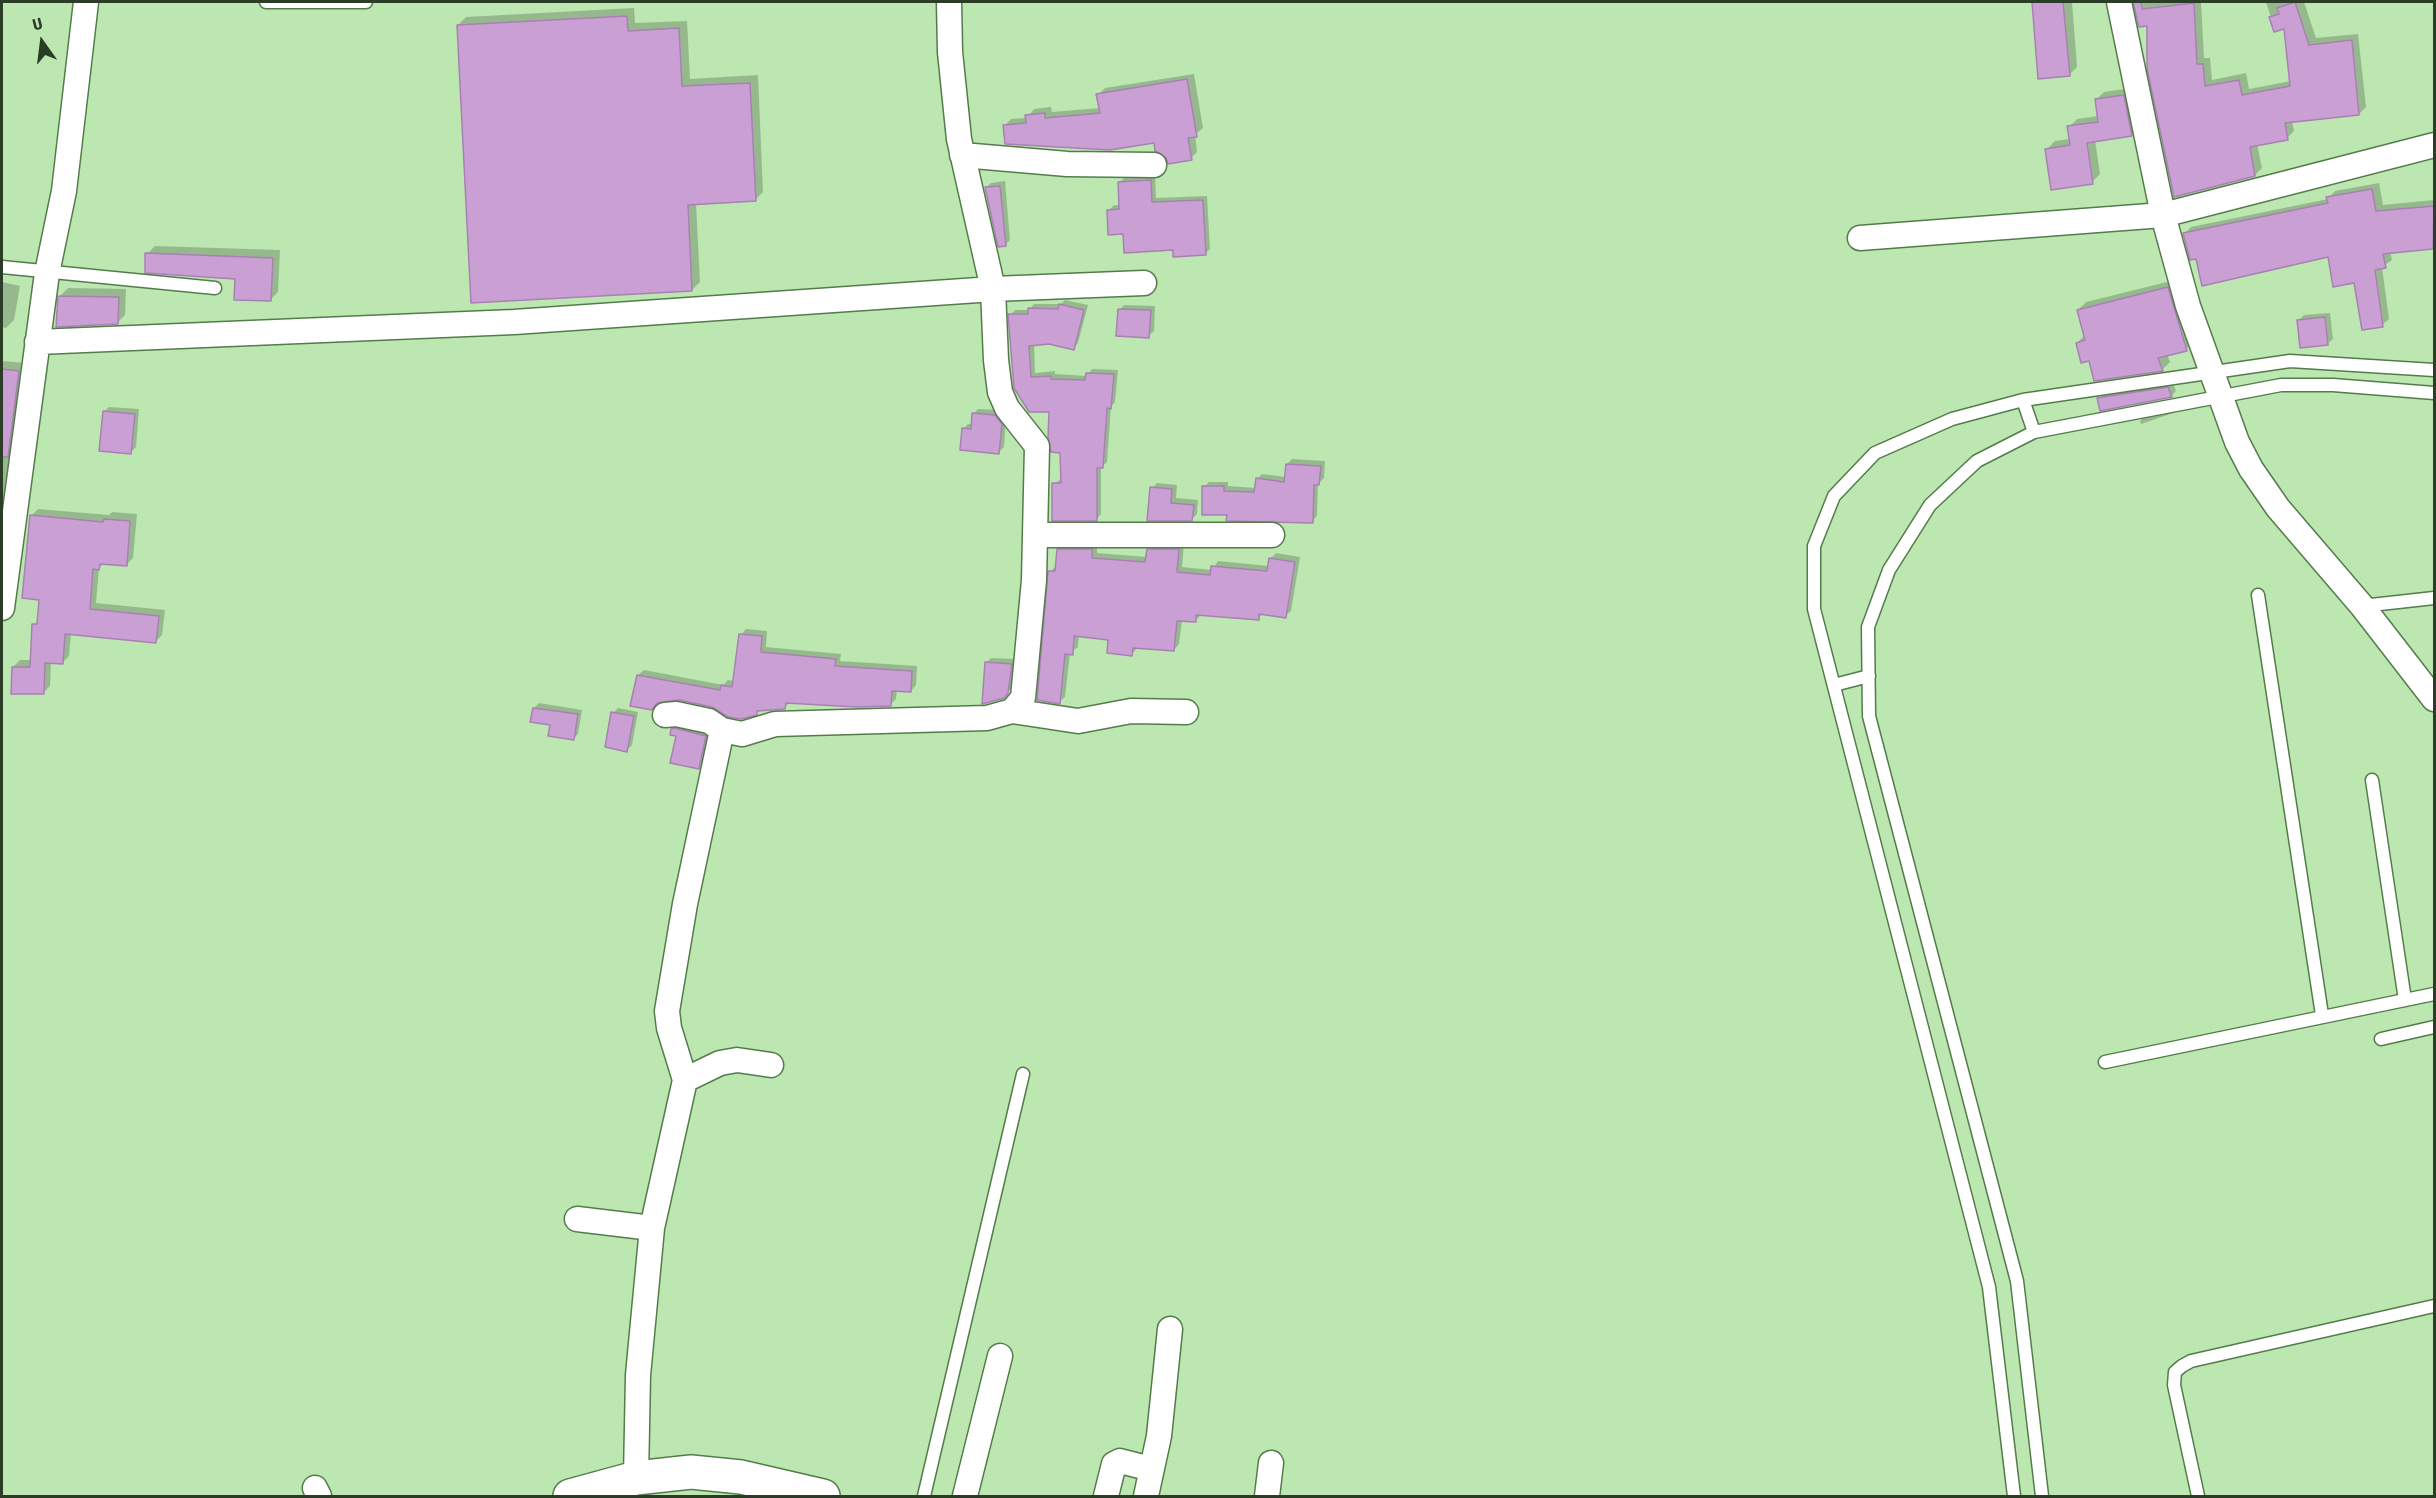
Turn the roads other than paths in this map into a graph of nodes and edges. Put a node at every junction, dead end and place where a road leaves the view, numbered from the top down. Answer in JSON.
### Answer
{"nodes":[{"id":1,"x":86,"y":2,"type":"edge"},
{"id":2,"x":266,"y":2,"type":"edge"},
{"id":3,"x":366,"y":2,"type":"edge"},
{"id":4,"x":949,"y":2,"type":"edge"},
{"id":5,"x":2119,"y":2,"type":"edge"},
{"id":6,"x":2434,"y":145,"type":"edge"},
{"id":7,"x":962,"y":154,"type":"junction"},
{"id":8,"x":1154,"y":165,"type":"dead end"},
{"id":9,"x":2163,"y":215,"type":"junction"},
{"id":10,"x":1860,"y":238,"type":"dead end"},
{"id":11,"x":2,"y":267,"type":"edge"},
{"id":12,"x":47,"y":273,"type":"junction"},
{"id":13,"x":1144,"y":283,"type":"dead end"},
{"id":14,"x":215,"y":288,"type":"dead end"},
{"id":15,"x":993,"y":289,"type":"junction"},
{"id":16,"x":37,"y":342,"type":"junction"},
{"id":17,"x":2434,"y":370,"type":"edge"},
{"id":18,"x":2212,"y":373,"type":"junction"},
{"id":19,"x":2434,"y":393,"type":"edge"},
{"id":20,"x":2220,"y":397,"type":"junction"},
{"id":21,"x":2023,"y":400,"type":"junction"},
{"id":22,"x":2034,"y":432,"type":"junction"},
{"id":23,"x":1036,"y":535,"type":"junction"},
{"id":24,"x":1272,"y":535,"type":"dead end"},
{"id":25,"x":2258,"y":595,"type":"dead end"},
{"id":26,"x":2434,"y":598,"type":"edge"},
{"id":27,"x":2362,"y":606,"type":"junction"},
{"id":28,"x":2,"y":608,"type":"edge"},
{"id":29,"x":1869,"y":676,"type":"junction"},
{"id":30,"x":1834,"y":685,"type":"junction"},
{"id":31,"x":2434,"y":699,"type":"edge"},
{"id":32,"x":1012,"y":711,"type":"junction"},
{"id":33,"x":1186,"y":712,"type":"dead end"},
{"id":34,"x":665,"y":715,"type":"dead end"},
{"id":35,"x":722,"y":730,"type":"junction"},
{"id":36,"x":2372,"y":780,"type":"dead end"},
{"id":37,"x":2434,"y":994,"type":"edge"},
{"id":38,"x":2405,"y":1000,"type":"junction"},
{"id":39,"x":2322,"y":1015,"type":"junction"},
{"id":40,"x":2434,"y":1027,"type":"edge"},
{"id":41,"x":2381,"y":1039,"type":"dead end"},
{"id":42,"x":2105,"y":1062,"type":"dead end"},
{"id":43,"x":771,"y":1065,"type":"dead end"},
{"id":44,"x":1023,"y":1074,"type":"dead end"},
{"id":45,"x":685,"y":1080,"type":"junction"},
{"id":46,"x":577,"y":1219,"type":"dead end"},
{"id":47,"x":652,"y":1228,"type":"junction"},
{"id":48,"x":2434,"y":1306,"type":"edge"},
{"id":49,"x":1170,"y":1329,"type":"dead end"},
{"id":50,"x":1000,"y":1356,"type":"dead end"},
{"id":51,"x":1271,"y":1463,"type":"dead end"},
{"id":52,"x":1151,"y":1469,"type":"junction"},
{"id":53,"x":636,"y":1478,"type":"junction"},
{"id":54,"x":570,"y":1497,"type":"edge"},
{"id":55,"x":823,"y":1497,"type":"edge"},
{"id":56,"x":924,"y":1497,"type":"edge"},
{"id":57,"x":965,"y":1497,"type":"edge"},
{"id":58,"x":1106,"y":1497,"type":"edge"},
{"id":59,"x":1146,"y":1497,"type":"edge"},
{"id":60,"x":1267,"y":1497,"type":"edge"},
{"id":61,"x":2014,"y":1497,"type":"edge"},
{"id":62,"x":2042,"y":1497,"type":"edge"},
{"id":63,"x":2198,"y":1497,"type":"edge"}],
"edges":[{"from":1,"to":12,"type":"street"},
{"from":2,"to":3,"type":"lane"},
{"from":4,"to":7,"type":"street"},
{"from":5,"to":9,"type":"street"},
{"from":6,"to":9,"type":"street"},
{"from":7,"to":8,"type":"street"},
{"from":7,"to":15,"type":"street"},
{"from":9,"to":10,"type":"street"},
{"from":9,"to":18,"type":"street"},
{"from":11,"to":12,"type":"lane"},
{"from":12,"to":14,"type":"lane"},
{"from":12,"to":16,"type":"street"},
{"from":13,"to":15,"type":"street"},
{"from":15,"to":16,"type":"street"},
{"from":15,"to":23,"type":"street"},
{"from":16,"to":28,"type":"street"},
{"from":17,"to":18,"type":"lane"},
{"from":18,"to":20,"type":"street"},
{"from":18,"to":21,"type":"lane"},
{"from":19,"to":20,"type":"lane"},
{"from":20,"to":22,"type":"lane"},
{"from":20,"to":27,"type":"street"},
{"from":21,"to":22,"type":"lane"},
{"from":21,"to":30,"type":"lane"},
{"from":22,"to":29,"type":"lane"},
{"from":23,"to":24,"type":"street"},
{"from":23,"to":32,"type":"street"},
{"from":25,"to":39,"type":"lane"},
{"from":26,"to":27,"type":"lane"},
{"from":27,"to":31,"type":"street"},
{"from":29,"to":30,"type":"lane"},
{"from":29,"to":62,"type":"lane"},
{"from":30,"to":61,"type":"lane"},
{"from":32,"to":33,"type":"street"},
{"from":32,"to":35,"type":"street"},
{"from":34,"to":35,"type":"street"},
{"from":35,"to":45,"type":"street"},
{"from":36,"to":38,"type":"lane"},
{"from":37,"to":38,"type":"lane"},
{"from":38,"to":39,"type":"lane"},
{"from":39,"to":42,"type":"lane"},
{"from":40,"to":41,"type":"lane"},
{"from":43,"to":45,"type":"street"},
{"from":44,"to":56,"type":"lane"},
{"from":45,"to":47,"type":"street"},
{"from":46,"to":47,"type":"street"},
{"from":47,"to":53,"type":"street"},
{"from":48,"to":63,"type":"lane"},
{"from":49,"to":52,"type":"street"},
{"from":50,"to":57,"type":"street"},
{"from":51,"to":60,"type":"street"},
{"from":52,"to":58,"type":"street"},
{"from":52,"to":59,"type":"street"},
{"from":53,"to":54,"type":"main road"},
{"from":53,"to":55,"type":"main road"}]}
